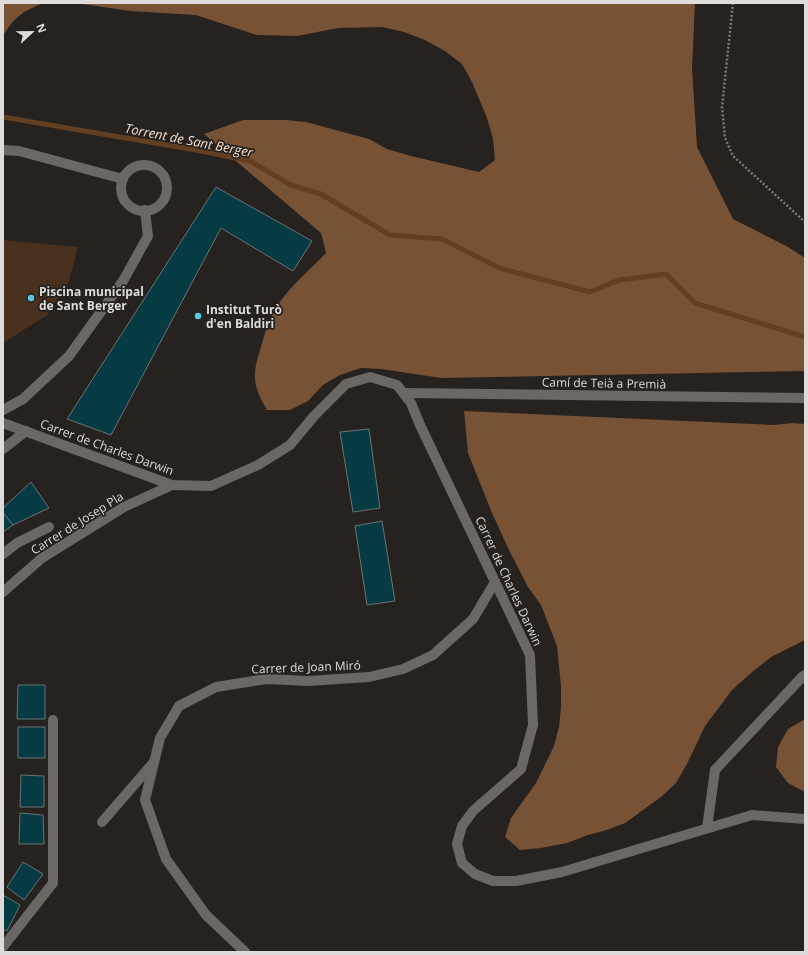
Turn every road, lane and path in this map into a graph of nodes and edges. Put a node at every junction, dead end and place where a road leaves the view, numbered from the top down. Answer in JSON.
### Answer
{"nodes":[{"id":1,"x":733,"y":3,"type":"edge"},
{"id":2,"x":3,"y":150,"type":"edge"},
{"id":3,"x":123,"y":179,"type":"junction"},
{"id":4,"x":145,"y":210,"type":"junction"},
{"id":5,"x":805,"y":222,"type":"edge"},
{"id":6,"x":404,"y":394,"type":"junction"},
{"id":7,"x":805,"y":398,"type":"edge"},
{"id":8,"x":3,"y":410,"type":"edge"},
{"id":9,"x":3,"y":423,"type":"edge"},
{"id":10,"x":26,"y":431,"type":"junction"},
{"id":11,"x":3,"y":449,"type":"edge"},
{"id":12,"x":172,"y":486,"type":"junction"},
{"id":13,"x":49,"y":527,"type":"dead end"},
{"id":14,"x":3,"y":554,"type":"edge"},
{"id":15,"x":495,"y":582,"type":"junction"},
{"id":16,"x":3,"y":592,"type":"edge"},
{"id":17,"x":805,"y":675,"type":"edge"},
{"id":18,"x":52,"y":720,"type":"dead end"},
{"id":19,"x":154,"y":762,"type":"junction"},
{"id":20,"x":805,"y":819,"type":"edge"},
{"id":21,"x":102,"y":822,"type":"dead end"},
{"id":22,"x":707,"y":828,"type":"junction"},
{"id":23,"x":3,"y":946,"type":"edge"},
{"id":24,"x":245,"y":952,"type":"edge"}],
"edges":[{"from":1,"to":5,"type":"path"},
{"from":2,"to":3,"type":"street"},
{"from":3,"to":4,"type":"street"},
{"from":3,"to":4,"type":"street"},
{"from":4,"to":8,"type":"street"},
{"from":6,"to":7,"type":"street","name":"Camí de Teià a Premià"},
{"from":6,"to":12,"type":"street","name":"Carrer de Charles Darwin"},
{"from":6,"to":15,"type":"street","name":"Carrer de Charles Darwin"},
{"from":9,"to":10,"type":"street","name":"Carrer de Charles Darwin"},
{"from":10,"to":11,"type":"street"},
{"from":10,"to":12,"type":"street","name":"Carrer de Charles Darwin"},
{"from":12,"to":16,"type":"street","name":"Carrer de Josep Pla"},
{"from":13,"to":14,"type":"street"},
{"from":15,"to":19,"type":"street","name":"Carrer de Joan Miró"},
{"from":15,"to":22,"type":"street","name":"Carrer de Charles Darwin"},
{"from":17,"to":22,"type":"street"},
{"from":18,"to":23,"type":"street"},
{"from":19,"to":21,"type":"street"},
{"from":19,"to":24,"type":"street","name":"Carrer de Joan Miró"},
{"from":20,"to":22,"type":"street","name":"Carrer de Charles Darwin"}]}
